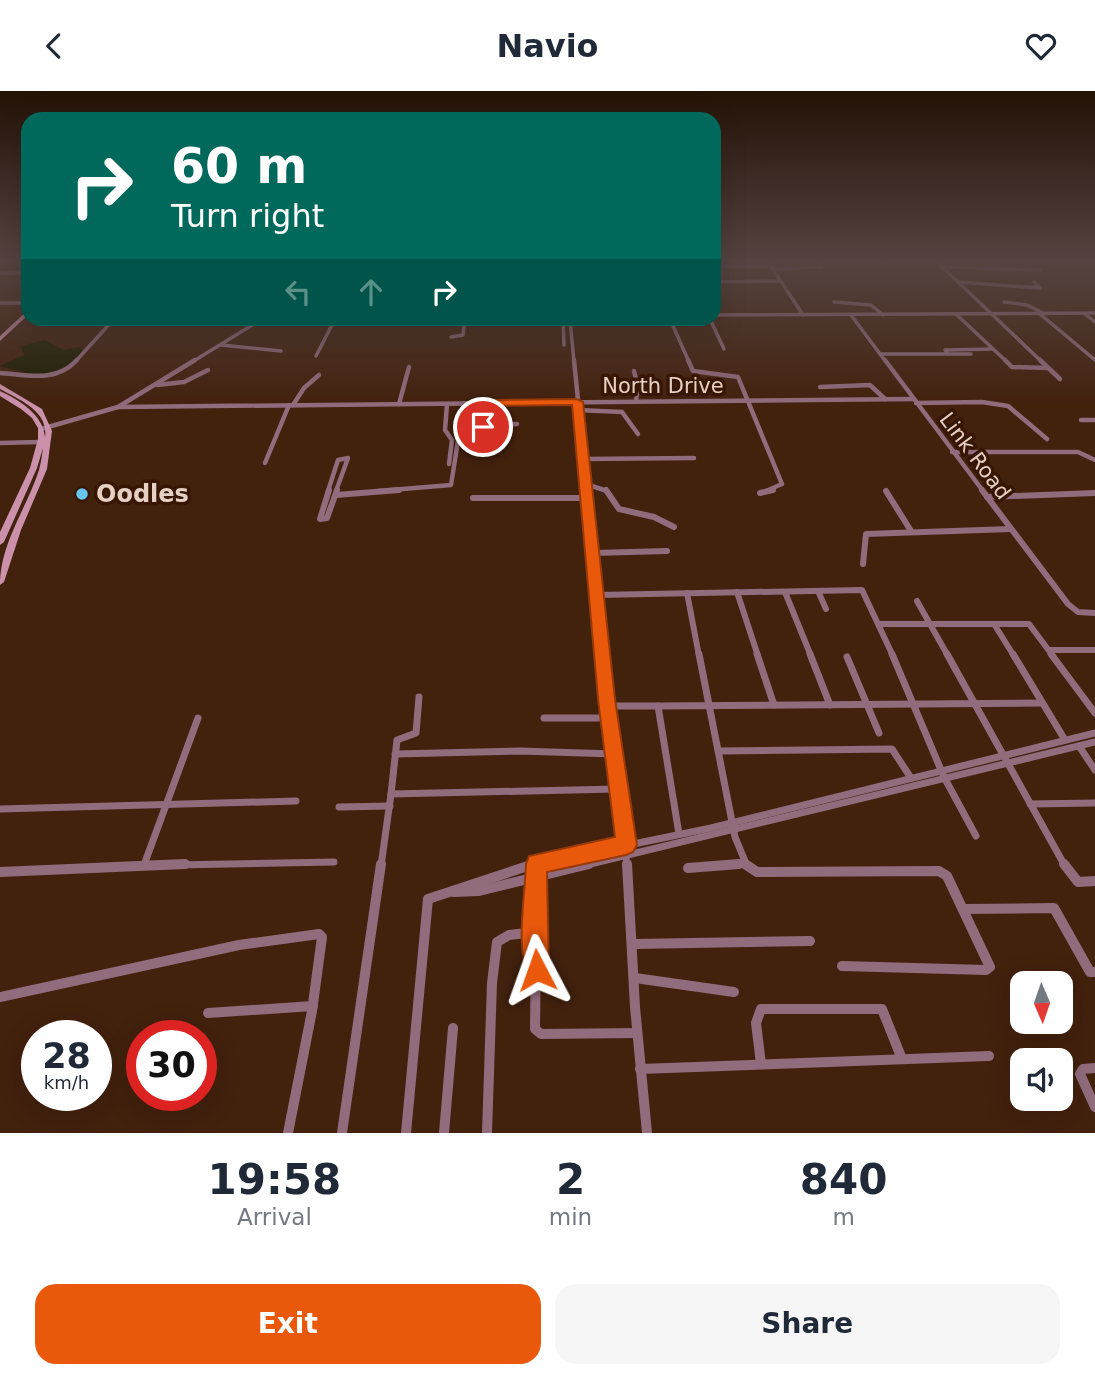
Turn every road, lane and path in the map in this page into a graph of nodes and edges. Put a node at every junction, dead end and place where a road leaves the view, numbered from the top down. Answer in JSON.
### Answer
{"nodes":[{"id":1,"x":799,"y":309,"type":"edge"},
{"id":2,"x":876,"y":309,"type":"edge"},
{"id":3,"x":985,"y":309,"type":"edge"},
{"id":4,"x":1033,"y":309,"type":"edge"},
{"id":5,"x":21,"y":311,"type":"edge"},
{"id":6,"x":1083,"y":313,"type":"junction"},
{"id":7,"x":1095,"y":313,"type":"edge"},
{"id":8,"x":883,"y":314,"type":"junction"},
{"id":9,"x":956,"y":314,"type":"junction"},
{"id":10,"x":990,"y":314,"type":"junction"},
{"id":11,"x":1043,"y":314,"type":"junction"},
{"id":12,"x":803,"y":315,"type":"junction"},
{"id":13,"x":851,"y":315,"type":"junction"},
{"id":14,"x":721,"y":317,"type":"edge"},
{"id":15,"x":21,"y":319,"type":"edge"},
{"id":16,"x":1095,"y":322,"type":"edge"},
{"id":17,"x":108,"y":326,"type":"edge"},
{"id":18,"x":253,"y":326,"type":"edge"},
{"id":19,"x":331,"y":326,"type":"edge"},
{"id":20,"x":464,"y":326,"type":"edge"},
{"id":21,"x":563,"y":326,"type":"edge"},
{"id":22,"x":571,"y":326,"type":"edge"},
{"id":23,"x":673,"y":326,"type":"edge"},
{"id":24,"x":715,"y":326,"type":"edge"},
{"id":25,"x":0,"y":332,"type":"edge"},
{"id":26,"x":451,"y":337,"type":"dead end"},
{"id":27,"x":0,"y":339,"type":"edge"},
{"id":28,"x":219,"y":345,"type":"junction"},
{"id":29,"x":564,"y":345,"type":"dead end"},
{"id":30,"x":724,"y":349,"type":"dead end"},
{"id":31,"x":992,"y":349,"type":"junction"},
{"id":32,"x":281,"y":351,"type":"dead end"},
{"id":33,"x":880,"y":354,"type":"junction"},
{"id":34,"x":947,"y":354,"type":"junction"},
{"id":35,"x":971,"y":354,"type":"dead end"},
{"id":36,"x":316,"y":356,"type":"dead end"},
{"id":37,"x":1095,"y":360,"type":"edge"},
{"id":38,"x":410,"y":367,"type":"dead end"},
{"id":39,"x":1048,"y":368,"type":"junction"},
{"id":40,"x":208,"y":370,"type":"dead end"},
{"id":41,"x":634,"y":371,"type":"dead end"},
{"id":42,"x":0,"y":373,"type":"edge"},
{"id":43,"x":318,"y":375,"type":"dead end"},
{"id":44,"x":1060,"y":379,"type":"dead end"},
{"id":45,"x":155,"y":385,"type":"junction"},
{"id":46,"x":0,"y":386,"type":"edge"},
{"id":47,"x":820,"y":387,"type":"dead end"},
{"id":48,"x":0,"y":393,"type":"edge"},
{"id":49,"x":885,"y":400,"type":"junction"},
{"id":50,"x":636,"y":401,"type":"junction"},
{"id":51,"x":747,"y":401,"type":"junction"},
{"id":52,"x":915,"y":401,"type":"junction"},
{"id":53,"x":577,"y":402,"type":"junction"},
{"id":54,"x":464,"y":403,"type":"junction"},
{"id":55,"x":493,"y":403,"type":"junction"},
{"id":56,"x":399,"y":404,"type":"junction"},
{"id":57,"x":447,"y":404,"type":"junction"},
{"id":58,"x":291,"y":405,"type":"junction"},
{"id":59,"x":118,"y":407,"type":"junction"},
{"id":60,"x":578,"y":410,"type":"junction"},
{"id":61,"x":1081,"y":420,"type":"dead end"},
{"id":62,"x":1095,"y":420,"type":"edge"},
{"id":63,"x":517,"y":424,"type":"dead end"},
{"id":64,"x":45,"y":428,"type":"junction"},
{"id":65,"x":638,"y":434,"type":"dead end"},
{"id":66,"x":1047,"y":439,"type":"dead end"},
{"id":67,"x":40,"y":442,"type":"junction"},
{"id":68,"x":0,"y":443,"type":"edge"},
{"id":69,"x":952,"y":452,"type":"junction"},
{"id":70,"x":694,"y":458,"type":"dead end"},
{"id":71,"x":583,"y":459,"type":"junction"},
{"id":72,"x":1095,"y":460,"type":"edge"},
{"id":73,"x":265,"y":463,"type":"dead end"},
{"id":74,"x":449,"y":464,"type":"dead end"},
{"id":75,"x":586,"y":484,"type":"junction"},
{"id":76,"x":886,"y":491,"type":"dead end"},
{"id":77,"x":761,"y":493,"type":"dead end"},
{"id":78,"x":1095,"y":493,"type":"edge"},
{"id":79,"x":336,"y":495,"type":"junction"},
{"id":80,"x":987,"y":497,"type":"junction"},
{"id":81,"x":473,"y":498,"type":"dead end"},
{"id":82,"x":587,"y":498,"type":"junction"},
{"id":83,"x":674,"y":527,"type":"dead end"},
{"id":84,"x":1011,"y":529,"type":"junction"},
{"id":85,"x":911,"y":531,"type":"junction"},
{"id":86,"x":15,"y":537,"type":"junction"},
{"id":87,"x":0,"y":539,"type":"edge"},
{"id":88,"x":667,"y":551,"type":"dead end"},
{"id":89,"x":593,"y":553,"type":"junction"},
{"id":90,"x":863,"y":564,"type":"dead end"},
{"id":91,"x":0,"y":582,"type":"edge"},
{"id":92,"x":818,"y":591,"type":"junction"},
{"id":93,"x":737,"y":592,"type":"junction"},
{"id":94,"x":785,"y":592,"type":"junction"},
{"id":95,"x":687,"y":593,"type":"junction"},
{"id":96,"x":597,"y":595,"type":"junction"},
{"id":97,"x":917,"y":601,"type":"dead end"},
{"id":98,"x":826,"y":609,"type":"dead end"},
{"id":99,"x":1095,"y":613,"type":"edge"},
{"id":100,"x":880,"y":624,"type":"junction"},
{"id":101,"x":929,"y":624,"type":"junction"},
{"id":102,"x":994,"y":624,"type":"junction"},
{"id":103,"x":1050,"y":650,"type":"junction"},
{"id":104,"x":1095,"y":650,"type":"edge"},
{"id":105,"x":848,"y":657,"type":"dead end"},
{"id":106,"x":419,"y":697,"type":"dead end"},
{"id":107,"x":1042,"y":703,"type":"junction"},
{"id":108,"x":866,"y":704,"type":"junction"},
{"id":109,"x":972,"y":704,"type":"junction"},
{"id":110,"x":774,"y":705,"type":"junction"},
{"id":111,"x":830,"y":705,"type":"junction"},
{"id":112,"x":916,"y":705,"type":"junction"},
{"id":113,"x":616,"y":706,"type":"dead end"},
{"id":114,"x":658,"y":706,"type":"junction"},
{"id":115,"x":711,"y":706,"type":"junction"},
{"id":116,"x":1095,"y":713,"type":"edge"},
{"id":117,"x":544,"y":717,"type":"dead end"},
{"id":118,"x":198,"y":718,"type":"dead end"},
{"id":119,"x":609,"y":718,"type":"junction"},
{"id":120,"x":879,"y":733,"type":"dead end"},
{"id":121,"x":1095,"y":733,"type":"edge"},
{"id":122,"x":1069,"y":739,"type":"junction"},
{"id":123,"x":1095,"y":742,"type":"edge"},
{"id":124,"x":1079,"y":747,"type":"junction"},
{"id":125,"x":719,"y":751,"type":"junction"},
{"id":126,"x":395,"y":754,"type":"junction"},
{"id":127,"x":614,"y":754,"type":"junction"},
{"id":128,"x":1004,"y":759,"type":"junction"},
{"id":129,"x":1095,"y":770,"type":"edge"},
{"id":130,"x":943,"y":773,"type":"junction"},
{"id":131,"x":913,"y":781,"type":"junction"},
{"id":132,"x":617,"y":789,"type":"junction"},
{"id":133,"x":391,"y":794,"type":"junction"},
{"id":134,"x":296,"y":801,"type":"dead end"},
{"id":135,"x":1095,"y":803,"type":"edge"},
{"id":136,"x":165,"y":804,"type":"junction"},
{"id":137,"x":1030,"y":804,"type":"junction"},
{"id":138,"x":390,"y":806,"type":"junction"},
{"id":139,"x":339,"y":807,"type":"dead end"},
{"id":140,"x":0,"y":809,"type":"edge"},
{"id":141,"x":733,"y":827,"type":"junction"},
{"id":142,"x":679,"y":834,"type":"junction"},
{"id":143,"x":976,"y":836,"type":"dead end"},
{"id":144,"x":626,"y":845,"type":"junction"},
{"id":145,"x":627,"y":857,"type":"junction"},
{"id":146,"x":334,"y":862,"type":"dead end"},
{"id":147,"x":537,"y":864,"type":"junction"},
{"id":148,"x":744,"y":864,"type":"junction"},
{"id":149,"x":144,"y":865,"type":"junction"},
{"id":150,"x":688,"y":868,"type":"dead end"},
{"id":151,"x":0,"y":872,"type":"edge"},
{"id":152,"x":536,"y":878,"type":"junction"},
{"id":153,"x":1095,"y":881,"type":"edge"},
{"id":154,"x":454,"y":892,"type":"junction"},
{"id":155,"x":964,"y":909,"type":"junction"},
{"id":156,"x":535,"y":932,"type":"junction"},
{"id":157,"x":810,"y":941,"type":"dead end"},
{"id":158,"x":634,"y":944,"type":"junction"},
{"id":159,"x":842,"y":966,"type":"dead end"},
{"id":160,"x":1092,"y":972,"type":"edge"},
{"id":161,"x":635,"y":978,"type":"junction"},
{"id":162,"x":1095,"y":982,"type":"edge"},
{"id":163,"x":734,"y":992,"type":"dead end"},
{"id":164,"x":0,"y":997,"type":"edge"},
{"id":165,"x":313,"y":1006,"type":"junction"},
{"id":166,"x":208,"y":1013,"type":"dead end"},
{"id":167,"x":453,"y":1028,"type":"dead end"},
{"id":168,"x":637,"y":1033,"type":"junction"},
{"id":169,"x":989,"y":1056,"type":"dead end"},
{"id":170,"x":902,"y":1059,"type":"junction"},
{"id":171,"x":761,"y":1064,"type":"junction"},
{"id":172,"x":1095,"y":1068,"type":"edge"},
{"id":173,"x":640,"y":1069,"type":"junction"},
{"id":174,"x":1095,"y":1107,"type":"edge"},
{"id":175,"x":288,"y":1133,"type":"edge"},
{"id":176,"x":342,"y":1133,"type":"edge"},
{"id":177,"x":406,"y":1133,"type":"edge"},
{"id":178,"x":444,"y":1133,"type":"edge"},
{"id":179,"x":487,"y":1133,"type":"edge"},
{"id":180,"x":647,"y":1133,"type":"edge"}],
"edges":[{"from":1,"to":12,"type":"street"},
{"from":2,"to":8,"type":"street"},
{"from":3,"to":10,"type":"street"},
{"from":4,"to":11,"type":"street"},
{"from":5,"to":25,"type":"main road"},
{"from":6,"to":7,"type":"street"},
{"from":6,"to":11,"type":"street"},
{"from":6,"to":16,"type":"street"},
{"from":8,"to":9,"type":"street"},
{"from":8,"to":13,"type":"street"},
{"from":9,"to":10,"type":"street"},
{"from":9,"to":31,"type":"street"},
{"from":10,"to":11,"type":"street"},
{"from":10,"to":39,"type":"street"},
{"from":11,"to":37,"type":"street"},
{"from":12,"to":13,"type":"street"},
{"from":12,"to":14,"type":"street"},
{"from":13,"to":33,"type":"street","name":"Link Road"},
{"from":15,"to":27,"type":"main road"},
{"from":17,"to":42,"type":"street"},
{"from":18,"to":28,"type":"street"},
{"from":19,"to":36,"type":"street"},
{"from":20,"to":26,"type":"street"},
{"from":21,"to":29,"type":"street"},
{"from":22,"to":53,"type":"street"},
{"from":23,"to":51,"type":"street"},
{"from":24,"to":30,"type":"street"},
{"from":28,"to":32,"type":"street"},
{"from":28,"to":45,"type":"street"},
{"from":31,"to":34,"type":"street"},
{"from":31,"to":39,"type":"street"},
{"from":33,"to":34,"type":"street"},
{"from":33,"to":52,"type":"street","name":"Link Road"},
{"from":34,"to":35,"type":"street"},
{"from":38,"to":56,"type":"street"},
{"from":39,"to":44,"type":"street"},
{"from":40,"to":45,"type":"street"},
{"from":41,"to":50,"type":"street"},
{"from":43,"to":58,"type":"street"},
{"from":45,"to":59,"type":"street"},
{"from":46,"to":64,"type":"main road"},
{"from":47,"to":49,"type":"street"},
{"from":48,"to":64,"type":"main road"},
{"from":49,"to":51,"type":"street","name":"North Drive"},
{"from":49,"to":52,"type":"street","name":"North Drive"},
{"from":50,"to":51,"type":"street","name":"North Drive"},
{"from":50,"to":53,"type":"street","name":"North Drive"},
{"from":51,"to":77,"type":"street"},
{"from":52,"to":66,"type":"street","name":"North Drive"},
{"from":52,"to":69,"type":"street","name":"Link Road"},
{"from":53,"to":55,"type":"street","name":"North Drive"},
{"from":53,"to":60,"type":"street"},
{"from":54,"to":55,"type":"street","name":"North Drive"},
{"from":54,"to":57,"type":"street","name":"North Drive"},
{"from":54,"to":79,"type":"street"},
{"from":55,"to":63,"type":"street"},
{"from":56,"to":57,"type":"street","name":"North Drive"},
{"from":56,"to":58,"type":"street","name":"North Drive"},
{"from":57,"to":74,"type":"street"},
{"from":58,"to":59,"type":"street","name":"North Drive"},
{"from":58,"to":73,"type":"street"},
{"from":59,"to":64,"type":"street"},
{"from":60,"to":65,"type":"street"},
{"from":60,"to":71,"type":"street"},
{"from":61,"to":62,"type":"street"},
{"from":64,"to":67,"type":"main road"},
{"from":64,"to":86,"type":"main road"},
{"from":67,"to":68,"type":"street"},
{"from":67,"to":87,"type":"main road"},
{"from":69,"to":72,"type":"street"},
{"from":69,"to":80,"type":"street","name":"Link Road"},
{"from":70,"to":71,"type":"street"},
{"from":71,"to":75,"type":"street"},
{"from":75,"to":82,"type":"street"},
{"from":75,"to":83,"type":"street"},
{"from":76,"to":85,"type":"street"},
{"from":78,"to":80,"type":"street"},
{"from":79,"to":79,"type":"street"},
{"from":80,"to":84,"type":"street","name":"Link Road"},
{"from":81,"to":82,"type":"street"},
{"from":82,"to":89,"type":"street"},
{"from":84,"to":85,"type":"street"},
{"from":84,"to":99,"type":"street","name":"Link Road"},
{"from":85,"to":90,"type":"street"},
{"from":86,"to":87,"type":"street"},
{"from":86,"to":91,"type":"main road"},
{"from":88,"to":89,"type":"street"},
{"from":89,"to":96,"type":"street"},
{"from":92,"to":94,"type":"street"},
{"from":92,"to":98,"type":"street"},
{"from":92,"to":100,"type":"street"},
{"from":93,"to":94,"type":"street"},
{"from":93,"to":95,"type":"street"},
{"from":93,"to":110,"type":"street"},
{"from":94,"to":111,"type":"street"},
{"from":95,"to":96,"type":"street"},
{"from":95,"to":115,"type":"street"},
{"from":96,"to":119,"type":"street"},
{"from":97,"to":101,"type":"street"},
{"from":100,"to":101,"type":"street"},
{"from":100,"to":112,"type":"street"},
{"from":101,"to":102,"type":"street"},
{"from":101,"to":109,"type":"street"},
{"from":102,"to":103,"type":"street"},
{"from":102,"to":107,"type":"street"},
{"from":103,"to":104,"type":"street"},
{"from":103,"to":116,"type":"street"},
{"from":105,"to":108,"type":"street"},
{"from":106,"to":126,"type":"street"},
{"from":107,"to":109,"type":"street"},
{"from":107,"to":122,"type":"street"},
{"from":108,"to":111,"type":"street"},
{"from":108,"to":112,"type":"street"},
{"from":108,"to":120,"type":"street"},
{"from":109,"to":112,"type":"street"},
{"from":109,"to":128,"type":"street"},
{"from":110,"to":111,"type":"street"},
{"from":110,"to":115,"type":"street"},
{"from":112,"to":130,"type":"street"},
{"from":113,"to":114,"type":"street"},
{"from":114,"to":115,"type":"street"},
{"from":114,"to":142,"type":"street"},
{"from":115,"to":125,"type":"street"},
{"from":117,"to":119,"type":"street"},
{"from":118,"to":136,"type":"street"},
{"from":119,"to":127,"type":"street"},
{"from":121,"to":122,"type":"street"},
{"from":122,"to":124,"type":"street"},
{"from":122,"to":128,"type":"street"},
{"from":123,"to":124,"type":"street"},
{"from":124,"to":128,"type":"street"},
{"from":124,"to":129,"type":"street"},
{"from":125,"to":131,"type":"street"},
{"from":125,"to":141,"type":"street"},
{"from":126,"to":127,"type":"street"},
{"from":126,"to":133,"type":"street"},
{"from":127,"to":132,"type":"street"},
{"from":128,"to":130,"type":"street"},
{"from":128,"to":137,"type":"street"},
{"from":130,"to":131,"type":"street"},
{"from":130,"to":143,"type":"street"},
{"from":131,"to":141,"type":"street"},
{"from":132,"to":133,"type":"street"},
{"from":132,"to":144,"type":"street"},
{"from":133,"to":138,"type":"street"},
{"from":134,"to":136,"type":"street"},
{"from":135,"to":137,"type":"street"},
{"from":136,"to":140,"type":"street"},
{"from":136,"to":149,"type":"street"},
{"from":137,"to":153,"type":"street"},
{"from":138,"to":139,"type":"street"},
{"from":138,"to":176,"type":"street"},
{"from":141,"to":142,"type":"street"},
{"from":141,"to":145,"type":"street"},
{"from":141,"to":148,"type":"street"},
{"from":142,"to":144,"type":"street"},
{"from":144,"to":145,"type":"street"},
{"from":144,"to":147,"type":"street"},
{"from":145,"to":152,"type":"street"},
{"from":145,"to":158,"type":"street"},
{"from":146,"to":149,"type":"street"},
{"from":147,"to":152,"type":"street"},
{"from":147,"to":154,"type":"street"},
{"from":148,"to":150,"type":"street"},
{"from":148,"to":155,"type":"street"},
{"from":149,"to":151,"type":"street"},
{"from":152,"to":154,"type":"street"},
{"from":152,"to":156,"type":"street"},
{"from":154,"to":177,"type":"street"},
{"from":155,"to":159,"type":"street"},
{"from":155,"to":160,"type":"street"},
{"from":156,"to":168,"type":"street"},
{"from":156,"to":179,"type":"street"},
{"from":157,"to":158,"type":"street"},
{"from":158,"to":161,"type":"street"},
{"from":160,"to":162,"type":"street"},
{"from":161,"to":163,"type":"street"},
{"from":161,"to":168,"type":"street"},
{"from":164,"to":165,"type":"street"},
{"from":165,"to":166,"type":"street"},
{"from":165,"to":175,"type":"street"},
{"from":167,"to":178,"type":"street"},
{"from":168,"to":173,"type":"street"},
{"from":169,"to":170,"type":"street"},
{"from":170,"to":171,"type":"street"},
{"from":170,"to":171,"type":"street"},
{"from":171,"to":173,"type":"street"},
{"from":172,"to":174,"type":"street"},
{"from":173,"to":180,"type":"street"}]}
